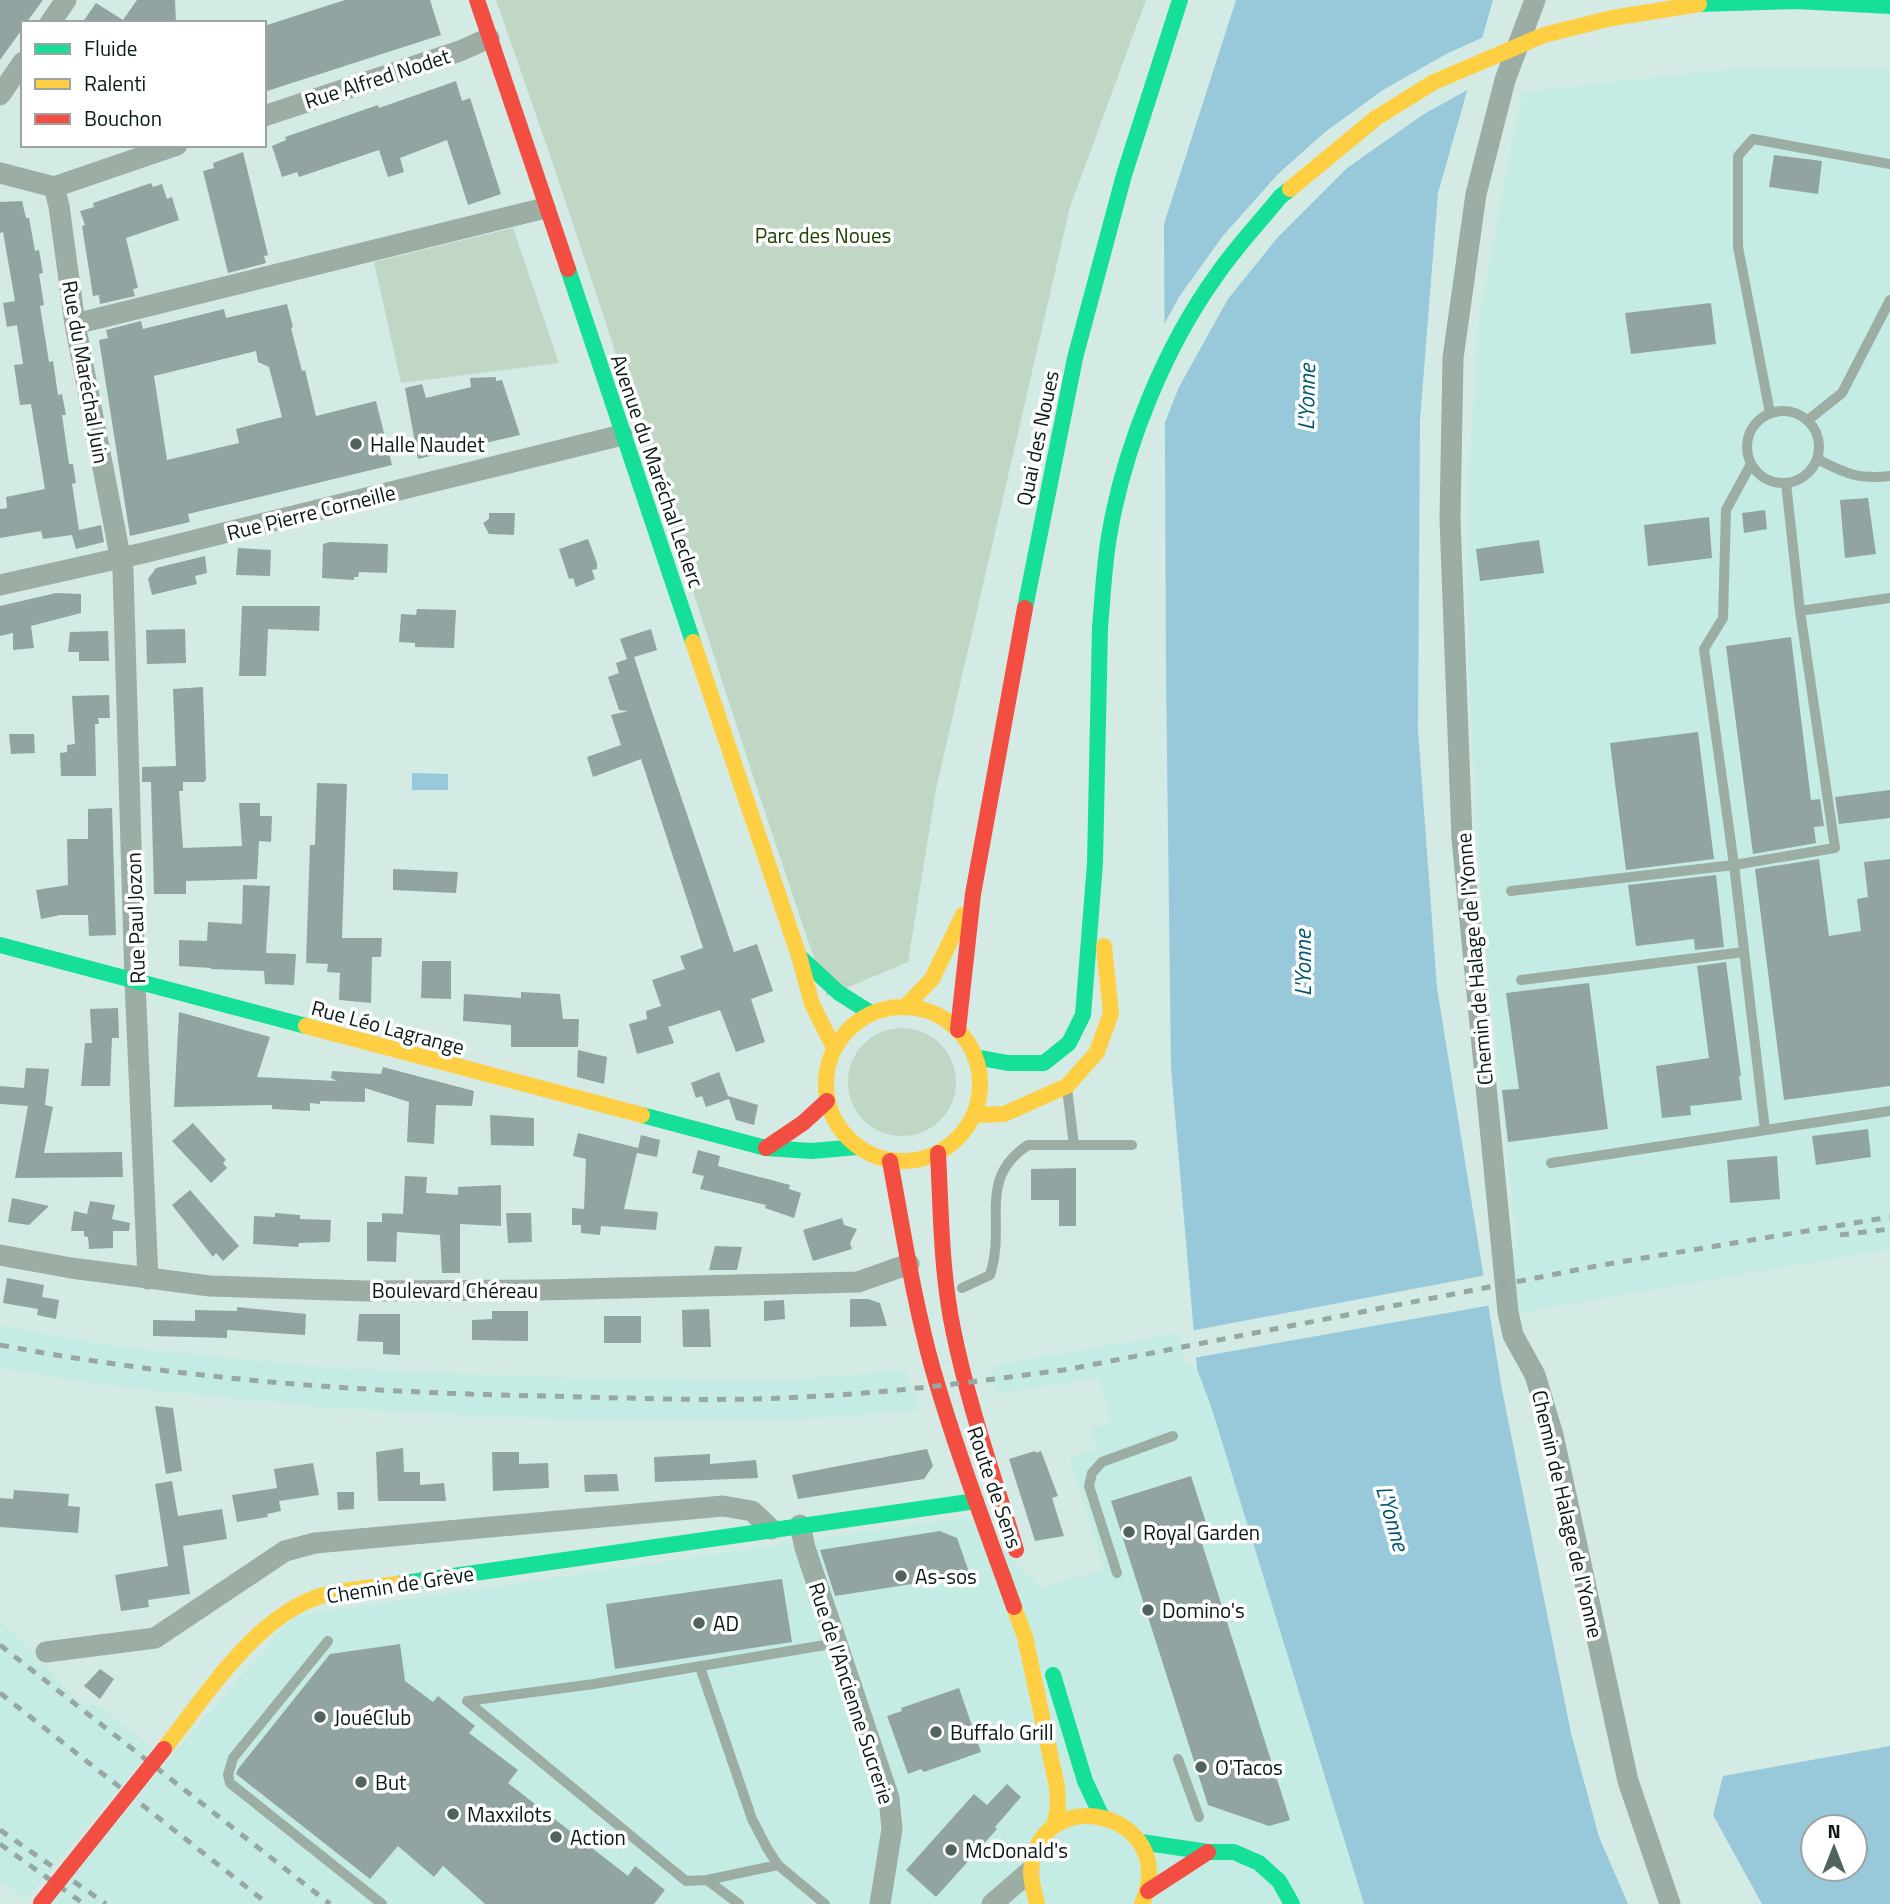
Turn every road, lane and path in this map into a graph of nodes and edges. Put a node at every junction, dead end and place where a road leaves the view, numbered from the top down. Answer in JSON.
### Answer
{"nodes":[{"id":1,"x":66,"y":0,"type":"edge"},
{"id":2,"x":477,"y":0,"type":"edge"},
{"id":3,"x":1180,"y":0,"type":"edge"},
{"id":4,"x":1535,"y":0,"type":"edge"},
{"id":5,"x":1890,"y":6,"type":"edge"},
{"id":6,"x":51,"y":21,"type":"edge"},
{"id":7,"x":489,"y":38,"type":"junction"},
{"id":8,"x":21,"y":65,"type":"edge"},
{"id":9,"x":0,"y":95,"type":"edge"},
{"id":10,"x":266,"y":115,"type":"edge"},
{"id":11,"x":171,"y":147,"type":"edge"},
{"id":12,"x":1890,"y":164,"type":"edge"},
{"id":13,"x":0,"y":173,"type":"edge"},
{"id":14,"x":54,"y":187,"type":"junction"},
{"id":15,"x":545,"y":208,"type":"junction"},
{"id":16,"x":1890,"y":300,"type":"edge"},
{"id":17,"x":75,"y":324,"type":"junction"},
{"id":18,"x":1770,"y":413,"type":"junction"},
{"id":19,"x":1808,"y":421,"type":"junction"},
{"id":20,"x":622,"y":435,"type":"junction"},
{"id":21,"x":1818,"y":458,"type":"junction"},
{"id":22,"x":1751,"y":464,"type":"junction"},
{"id":23,"x":1890,"y":476,"type":"edge"},
{"id":24,"x":1786,"y":483,"type":"junction"},
{"id":25,"x":120,"y":557,"type":"junction"},
{"id":26,"x":0,"y":585,"type":"edge"},
{"id":27,"x":1890,"y":598,"type":"edge"},
{"id":28,"x":1800,"y":611,"type":"junction"},
{"id":29,"x":1095,"y":863,"type":"junction"},
{"id":30,"x":1734,"y":864,"type":"junction"},
{"id":31,"x":1511,"y":891,"type":"dead end"},
{"id":32,"x":973,"y":894,"type":"junction"},
{"id":33,"x":0,"y":944,"type":"edge"},
{"id":34,"x":1744,"y":952,"type":"junction"},
{"id":35,"x":799,"y":956,"type":"junction"},
{"id":36,"x":1521,"y":981,"type":"dead end"},
{"id":37,"x":135,"y":982,"type":"junction"},
{"id":38,"x":905,"y":1007,"type":"junction"},
{"id":39,"x":872,"y":1013,"type":"junction"},
{"id":40,"x":958,"y":1030,"type":"junction"},
{"id":41,"x":834,"y":1048,"type":"junction"},
{"id":42,"x":975,"y":1057,"type":"junction"},
{"id":43,"x":1067,"y":1086,"type":"junction"},
{"id":44,"x":827,"y":1101,"type":"junction"},
{"id":45,"x":1890,"y":1111,"type":"edge"},
{"id":46,"x":974,"y":1115,"type":"junction"},
{"id":47,"x":1765,"y":1130,"type":"junction"},
{"id":48,"x":1074,"y":1144,"type":"junction"},
{"id":49,"x":1132,"y":1145,"type":"dead end"},
{"id":50,"x":858,"y":1147,"type":"junction"},
{"id":51,"x":766,"y":1148,"type":"junction"},
{"id":52,"x":938,"y":1153,"type":"junction"},
{"id":53,"x":890,"y":1161,"type":"junction"},
{"id":54,"x":1551,"y":1163,"type":"dead end"},
{"id":55,"x":0,"y":1255,"type":"edge"},
{"id":56,"x":909,"y":1264,"type":"junction"},
{"id":57,"x":148,"y":1279,"type":"junction"},
{"id":58,"x":962,"y":1288,"type":"dead end"},
{"id":59,"x":1173,"y":1436,"type":"dead end"},
{"id":60,"x":976,"y":1501,"type":"junction"},
{"id":61,"x":800,"y":1525,"type":"junction"},
{"id":62,"x":771,"y":1529,"type":"junction"},
{"id":63,"x":1019,"y":1560,"type":"dead end"},
{"id":64,"x":1117,"y":1573,"type":"dead end"},
{"id":65,"x":328,"y":1641,"type":"dead end"},
{"id":66,"x":837,"y":1643,"type":"junction"},
{"id":67,"x":46,"y":1652,"type":"dead end"},
{"id":68,"x":1047,"y":1654,"type":"dead end"},
{"id":69,"x":700,"y":1667,"type":"junction"},
{"id":70,"x":1178,"y":1759,"type":"dead end"},
{"id":71,"x":1101,"y":1815,"type":"junction"},
{"id":72,"x":1199,"y":1817,"type":"dead end"},
{"id":73,"x":1054,"y":1826,"type":"junction"},
{"id":74,"x":1140,"y":1842,"type":"junction"},
{"id":75,"x":1208,"y":1852,"type":"junction"},
{"id":76,"x":778,"y":1865,"type":"junction"},
{"id":77,"x":1029,"y":1872,"type":"junction"},
{"id":78,"x":706,"y":1880,"type":"junction"},
{"id":79,"x":1145,"y":1898,"type":"edge"},
{"id":80,"x":40,"y":1904,"type":"edge"},
{"id":81,"x":382,"y":1904,"type":"edge"},
{"id":82,"x":739,"y":1904,"type":"edge"},
{"id":83,"x":825,"y":1904,"type":"edge"},
{"id":84,"x":880,"y":1904,"type":"edge"},
{"id":85,"x":992,"y":1904,"type":"edge"},
{"id":86,"x":1037,"y":1904,"type":"edge"},
{"id":87,"x":1292,"y":1904,"type":"edge"},
{"id":88,"x":1670,"y":1904,"type":"edge"}],
"edges":[{"from":1,"to":6,"type":"street"},
{"from":2,"to":7,"type":"main road","name":"Avenue du Maréchal Leclerc"},
{"from":3,"to":32,"type":"main road","name":"Quai des Noues"},
{"from":4,"to":88,"type":"street","name":"Chemin de Halage de l'Yonne"},
{"from":5,"to":29,"type":"main road","bridge":true},
{"from":7,"to":10,"type":"street","name":"Rue Alfred Nodet"},
{"from":7,"to":15,"type":"main road","name":"Avenue du Maréchal Leclerc"},
{"from":8,"to":9,"type":"street"},
{"from":11,"to":14,"type":"street"},
{"from":12,"to":18,"type":"lane"},
{"from":13,"to":14,"type":"street"},
{"from":14,"to":17,"type":"street","name":"Rue du Maréchal Juin"},
{"from":15,"to":17,"type":"street"},
{"from":15,"to":20,"type":"main road","name":"Avenue du Maréchal Leclerc"},
{"from":16,"to":19,"type":"lane"},
{"from":17,"to":25,"type":"street","name":"Rue du Maréchal Juin"},
{"from":18,"to":19,"type":"lane"},
{"from":18,"to":22,"type":"lane"},
{"from":19,"to":21,"type":"lane"},
{"from":20,"to":25,"type":"street","name":"Rue Pierre Corneille"},
{"from":20,"to":35,"type":"main road","name":"Avenue du Maréchal Leclerc"},
{"from":21,"to":23,"type":"lane"},
{"from":21,"to":24,"type":"lane"},
{"from":22,"to":24,"type":"lane"},
{"from":22,"to":30,"type":"lane"},
{"from":24,"to":28,"type":"lane"},
{"from":25,"to":26,"type":"street","name":"Rue Pierre Corneille"},
{"from":25,"to":37,"type":"street","name":"Rue Paul Jozon"},
{"from":27,"to":28,"type":"lane"},
{"from":28,"to":30,"type":"lane"},
{"from":29,"to":42,"type":"main road"},
{"from":29,"to":43,"type":"main road"},
{"from":30,"to":31,"type":"lane"},
{"from":30,"to":34,"type":"lane"},
{"from":32,"to":38,"type":"main road"},
{"from":32,"to":40,"type":"main road"},
{"from":33,"to":37,"type":"main road","name":"Rue Léo Lagrange"},
{"from":34,"to":36,"type":"lane"},
{"from":34,"to":47,"type":"lane"},
{"from":35,"to":39,"type":"main road"},
{"from":35,"to":41,"type":"main road","name":"Avenue du Maréchal Leclerc"},
{"from":37,"to":51,"type":"main road","name":"Rue Léo Lagrange"},
{"from":37,"to":57,"type":"street","name":"Rue Paul Jozon"},
{"from":38,"to":39,"type":"main road"},
{"from":38,"to":40,"type":"main road"},
{"from":39,"to":41,"type":"main road"},
{"from":40,"to":42,"type":"main road"},
{"from":41,"to":44,"type":"main road"},
{"from":42,"to":46,"type":"main road"},
{"from":43,"to":46,"type":"main road"},
{"from":43,"to":48,"type":"lane"},
{"from":44,"to":50,"type":"main road"},
{"from":44,"to":51,"type":"main road"},
{"from":45,"to":47,"type":"lane"},
{"from":46,"to":52,"type":"main road"},
{"from":47,"to":54,"type":"lane"},
{"from":48,"to":49,"type":"lane"},
{"from":48,"to":58,"type":"lane"},
{"from":50,"to":51,"type":"main road","name":"Rue Léo Lagrange"},
{"from":50,"to":53,"type":"main road"},
{"from":52,"to":53,"type":"main road"},
{"from":52,"to":63,"type":"main road","name":"Route de Sens"},
{"from":53,"to":56,"type":"main road","name":"Route de Sens"},
{"from":55,"to":57,"type":"street","name":"Boulevard Chéreau"},
{"from":56,"to":57,"type":"street","name":"Boulevard Chéreau"},
{"from":56,"to":60,"type":"main road","name":"Route de Sens"},
{"from":59,"to":64,"type":"lane"},
{"from":60,"to":61,"type":"main road","name":"Chemin de Grève"},
{"from":60,"to":73,"type":"main road","name":"Route de Sens"},
{"from":61,"to":62,"type":"main road","name":"Chemin de Grève"},
{"from":61,"to":66,"type":"street","name":"Rue de l'Ancienne Sucrerie"},
{"from":62,"to":67,"type":"street","name":"Chemin de Grève"},
{"from":62,"to":80,"type":"main road","name":"Chemin de Grève","bridge":true},
{"from":65,"to":81,"type":"lane"},
{"from":66,"to":69,"type":"lane"},
{"from":66,"to":84,"type":"street","name":"Rue de l'Ancienne Sucrerie"},
{"from":68,"to":71,"type":"main road"},
{"from":69,"to":76,"type":"lane"},
{"from":69,"to":78,"type":"lane"},
{"from":70,"to":72,"type":"lane"},
{"from":71,"to":73,"type":"main road"},
{"from":71,"to":74,"type":"main road"},
{"from":73,"to":77,"type":"main road"},
{"from":74,"to":75,"type":"main road"},
{"from":74,"to":79,"type":"main road"},
{"from":75,"to":79,"type":"main road"},
{"from":75,"to":87,"type":"main road"},
{"from":76,"to":78,"type":"lane"},
{"from":76,"to":83,"type":"lane"},
{"from":77,"to":85,"type":"street"},
{"from":77,"to":86,"type":"main road"},
{"from":78,"to":82,"type":"lane"}]}
